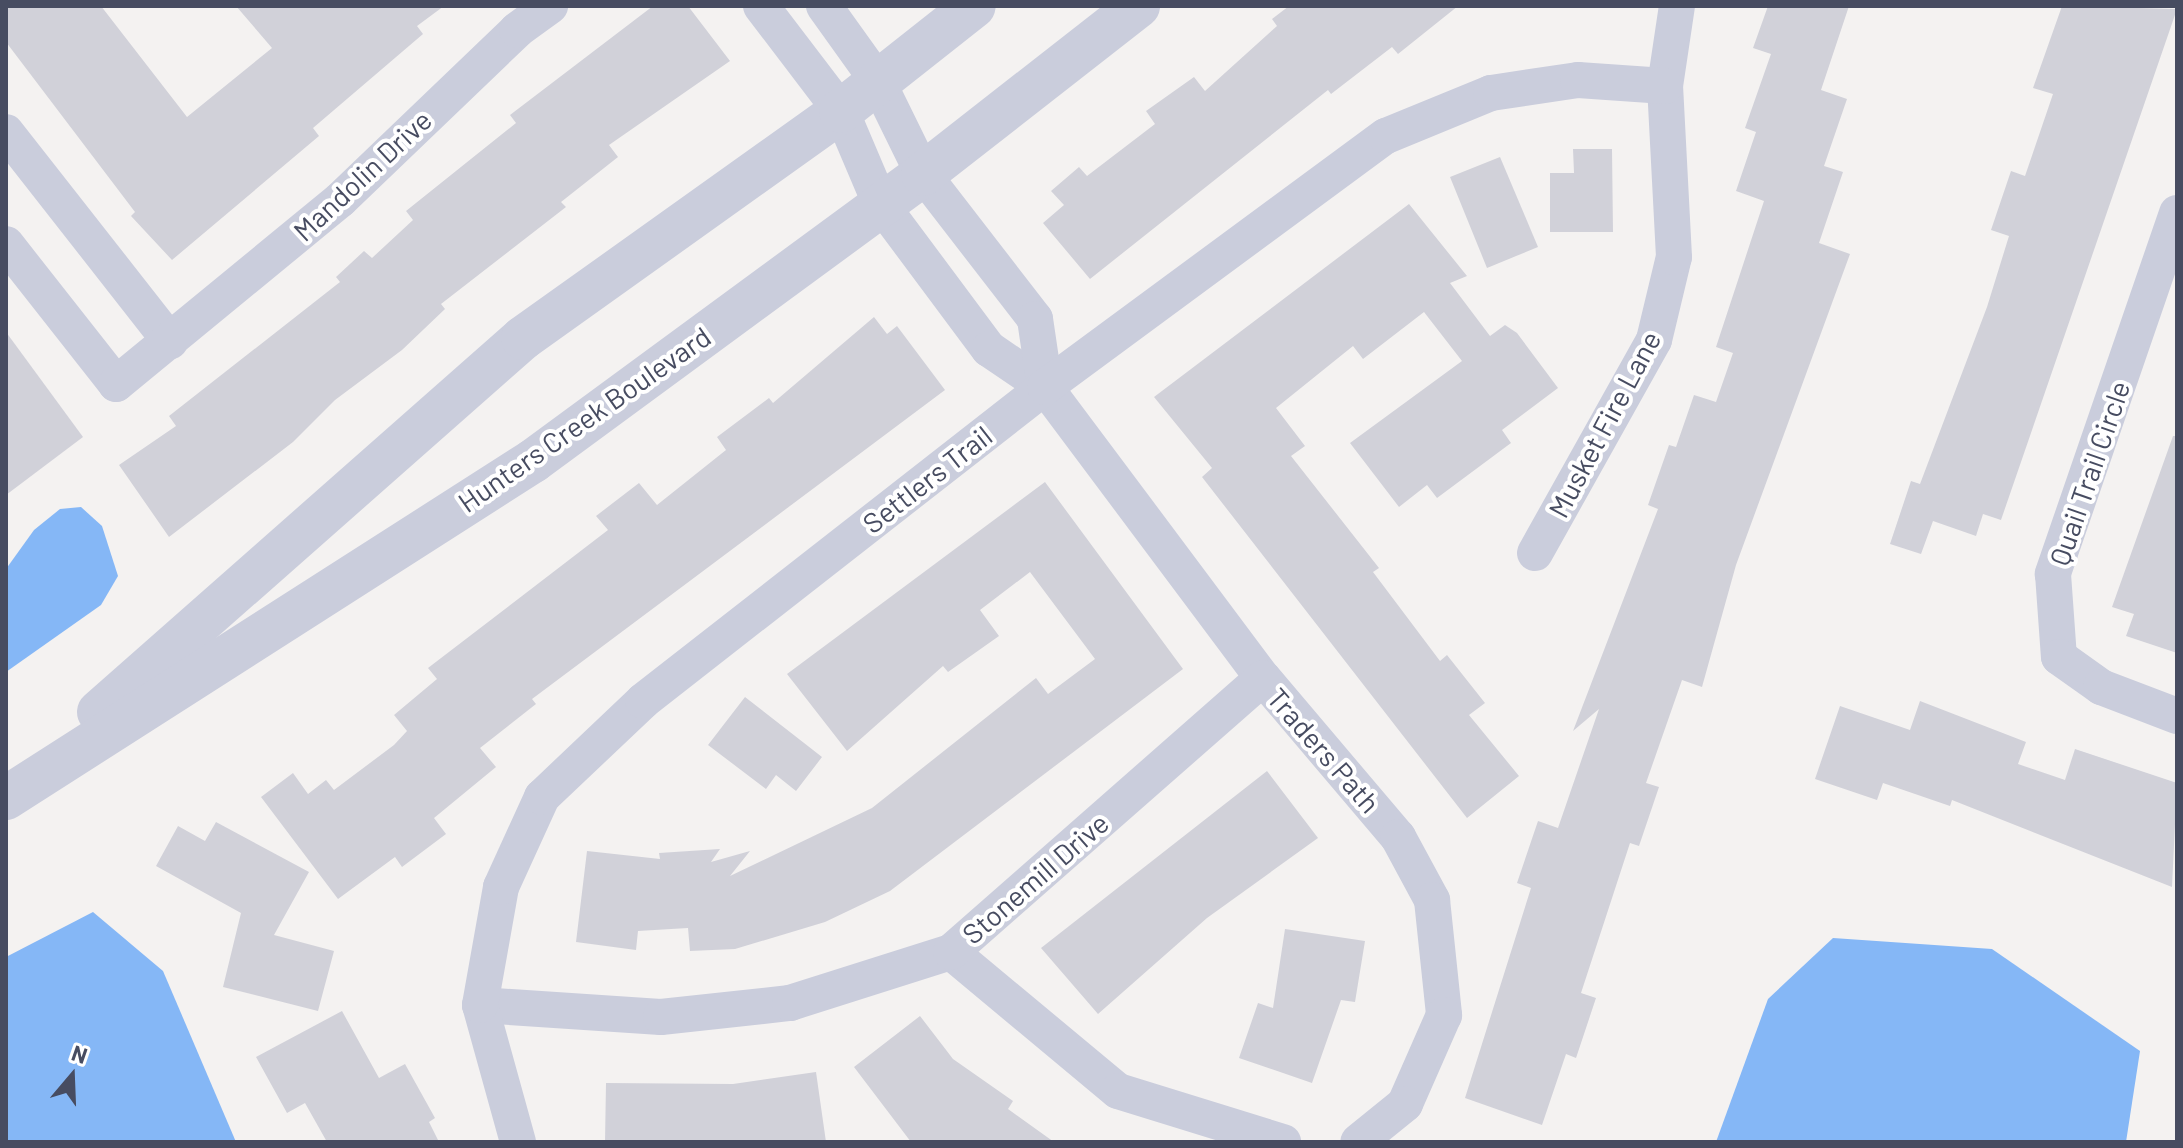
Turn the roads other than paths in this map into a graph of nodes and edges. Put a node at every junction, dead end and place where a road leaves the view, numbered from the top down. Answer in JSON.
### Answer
{"nodes":[{"id":1,"x":550,"y":6,"type":"edge"},
{"id":2,"x":761,"y":6,"type":"edge"},
{"id":3,"x":824,"y":6,"type":"edge"},
{"id":4,"x":974,"y":6,"type":"edge"},
{"id":5,"x":1138,"y":6,"type":"edge"},
{"id":6,"x":1677,"y":6,"type":"edge"},
{"id":7,"x":877,"y":80,"type":"junction"},
{"id":8,"x":1665,"y":86,"type":"junction"},
{"id":9,"x":841,"y":111,"type":"junction"},
{"id":10,"x":11,"y":149,"type":"edge"},
{"id":11,"x":923,"y":174,"type":"junction"},
{"id":12,"x":880,"y":203,"type":"junction"},
{"id":13,"x":2177,"y":213,"type":"edge"},
{"id":14,"x":6,"y":244,"type":"edge"},
{"id":15,"x":170,"y":341,"type":"junction"},
{"id":16,"x":1045,"y":387,"type":"junction"},
{"id":17,"x":1535,"y":553,"type":"dead end"},
{"id":18,"x":1263,"y":678,"type":"junction"},
{"id":19,"x":2177,"y":716,"type":"edge"},
{"id":20,"x":6,"y":796,"type":"edge"},
{"id":21,"x":951,"y":952,"type":"junction"},
{"id":22,"x":480,"y":1005,"type":"junction"},
{"id":23,"x":518,"y":1142,"type":"edge"},
{"id":24,"x":1283,"y":1142,"type":"edge"},
{"id":25,"x":1358,"y":1142,"type":"edge"}],
"edges":[{"from":1,"to":15,"type":"street","name":"Mandolin Drive"},
{"from":2,"to":9,"type":"street","name":"Traders Path"},
{"from":3,"to":7,"type":"street","name":"Traders Path"},
{"from":4,"to":7,"type":"street","name":"Hunters Creek Boulevard"},
{"from":5,"to":11,"type":"street","name":"Hunters Creek Boulevard"},
{"from":6,"to":8,"type":"street","name":"Musket Fire Lane"},
{"from":7,"to":9,"type":"street","name":"Hunters Creek Boulevard"},
{"from":7,"to":11,"type":"street","name":"Traders Path"},
{"from":8,"to":16,"type":"street","name":"Settlers Trail"},
{"from":8,"to":17,"type":"street","name":"Musket Fire Lane"},
{"from":9,"to":12,"type":"street","name":"Traders Path"},
{"from":9,"to":20,"type":"street","name":"Hunters Creek Boulevard"},
{"from":10,"to":15,"type":"street"},
{"from":11,"to":12,"type":"street","name":"Hunters Creek Boulevard"},
{"from":11,"to":16,"type":"street","name":"Traders Path"},
{"from":12,"to":16,"type":"street","name":"Traders Path"},
{"from":12,"to":20,"type":"street","name":"Hunters Creek Boulevard"},
{"from":13,"to":19,"type":"street","name":"Quail Trail Circle"},
{"from":14,"to":15,"type":"street","name":"Mandolin Drive"},
{"from":16,"to":18,"type":"street","name":"Traders Path"},
{"from":16,"to":22,"type":"street","name":"Settlers Trail"},
{"from":18,"to":21,"type":"street","name":"Stonemill Drive"},
{"from":18,"to":25,"type":"street","name":"Traders Path"},
{"from":21,"to":22,"type":"street","name":"Stonemill Drive"},
{"from":21,"to":24,"type":"street"},
{"from":22,"to":23,"type":"street","name":"Settlers Trail"}]}
